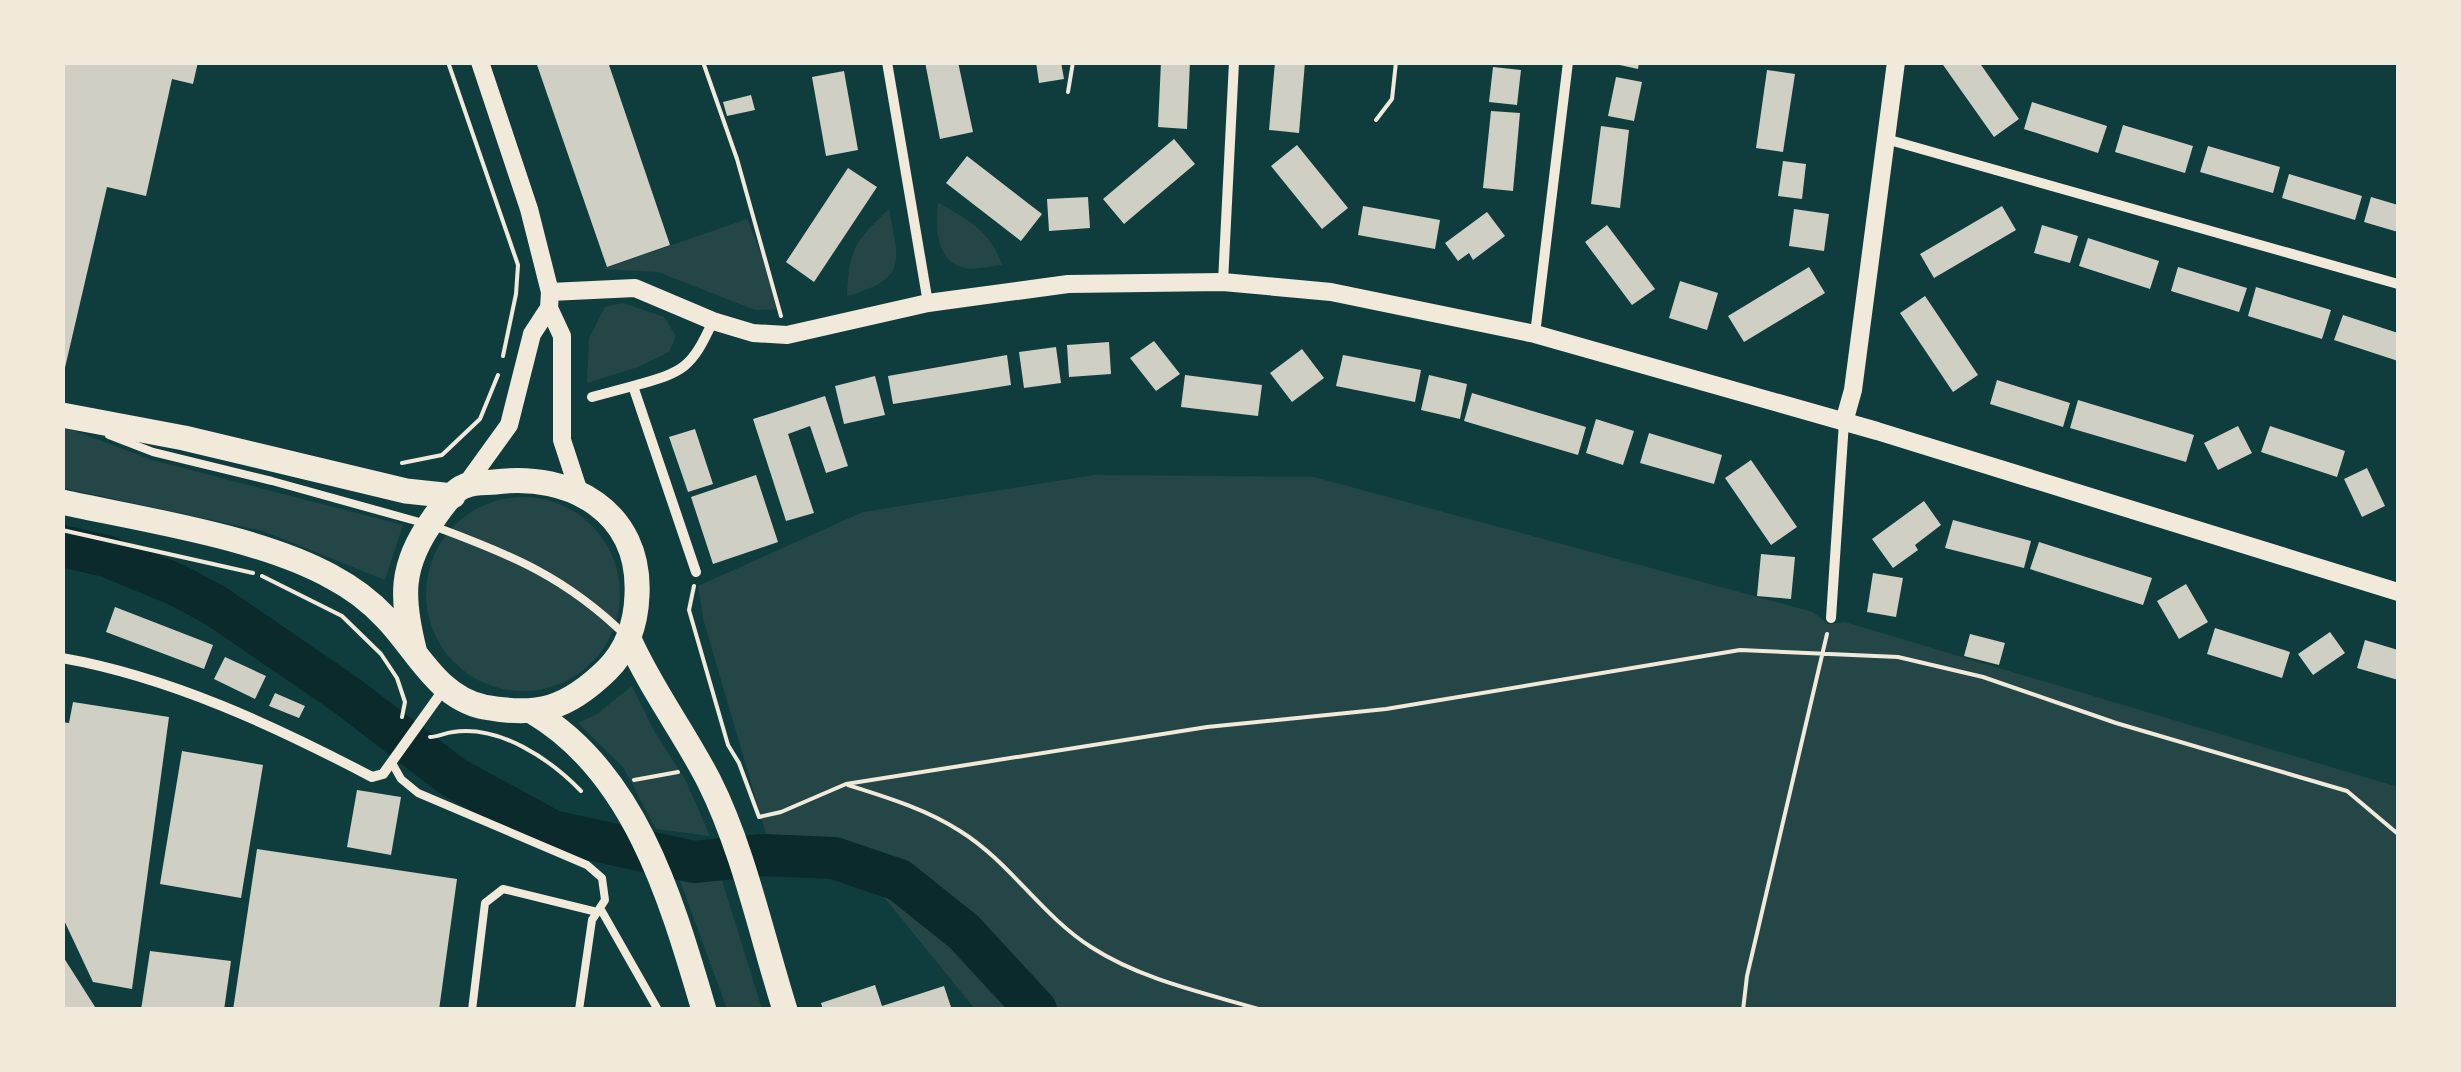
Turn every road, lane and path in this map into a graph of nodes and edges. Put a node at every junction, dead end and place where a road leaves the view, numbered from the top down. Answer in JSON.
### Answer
{"nodes":[{"id":1,"x":448,"y":62,"type":"edge"},
{"id":2,"x":480,"y":62,"type":"edge"},
{"id":3,"x":703,"y":62,"type":"edge"},
{"id":4,"x":887,"y":62,"type":"edge"},
{"id":5,"x":1073,"y":62,"type":"edge"},
{"id":6,"x":1234,"y":62,"type":"edge"},
{"id":7,"x":1396,"y":62,"type":"edge"},
{"id":8,"x":1568,"y":62,"type":"edge"},
{"id":9,"x":1896,"y":62,"type":"edge"},
{"id":10,"x":1068,"y":92,"type":"dead end"},
{"id":11,"x":1376,"y":120,"type":"dead end"},
{"id":12,"x":1886,"y":139,"type":"junction"},
{"id":13,"x":1223,"y":282,"type":"junction"},
{"id":14,"x":2398,"y":284,"type":"edge"},
{"id":15,"x":550,"y":300,"type":"junction"},
{"id":16,"x":928,"y":303,"type":"junction"},
{"id":17,"x":713,"y":321,"type":"junction"},
{"id":18,"x":1534,"y":334,"type":"junction"},
{"id":19,"x":787,"y":335,"type":"junction"},
{"id":20,"x":502,"y":359,"type":"dead end"},
{"id":21,"x":499,"y":375,"type":"dead end"},
{"id":22,"x":633,"y":386,"type":"junction"},
{"id":23,"x":592,"y":397,"type":"dead end"},
{"id":24,"x":62,"y":416,"type":"edge"},
{"id":25,"x":1844,"y":422,"type":"junction"},
{"id":26,"x":397,"y":464,"type":"dead end"},
{"id":27,"x":459,"y":491,"type":"junction"},
{"id":28,"x":579,"y":492,"type":"junction"},
{"id":29,"x":62,"y":502,"type":"edge"},
{"id":30,"x":429,"y":524,"type":"junction"},
{"id":31,"x":62,"y":530,"type":"edge"},
{"id":32,"x":696,"y":572,"type":"joint"},
{"id":33,"x":2398,"y":592,"type":"edge"},
{"id":34,"x":1831,"y":618,"type":"joint"},
{"id":35,"x":628,"y":638,"type":"junction"},
{"id":36,"x":1823,"y":652,"type":"junction"},
{"id":37,"x":415,"y":653,"type":"junction"},
{"id":38,"x":62,"y":658,"type":"edge"},
{"id":39,"x":444,"y":688,"type":"junction"},
{"id":40,"x":533,"y":712,"type":"junction"},
{"id":41,"x":400,"y":716,"type":"dead end"},
{"id":42,"x":432,"y":739,"type":"dead end"},
{"id":43,"x":395,"y":759,"type":"junction"},
{"id":44,"x":697,"y":762,"type":"junction"},
{"id":45,"x":846,"y":784,"type":"junction"},
{"id":46,"x":616,"y":789,"type":"junction"},
{"id":47,"x":582,"y":792,"type":"dead end"},
{"id":48,"x":2398,"y":834,"type":"edge"},
{"id":49,"x":599,"y":910,"type":"junction"},
{"id":50,"x":472,"y":1010,"type":"edge"},
{"id":51,"x":579,"y":1010,"type":"edge"},
{"id":52,"x":658,"y":1010,"type":"edge"},
{"id":53,"x":704,"y":1010,"type":"edge"},
{"id":54,"x":785,"y":1010,"type":"edge"},
{"id":55,"x":1262,"y":1010,"type":"edge"},
{"id":56,"x":1743,"y":1010,"type":"edge"}],
"edges":[{"from":1,"to":20,"type":"path"},
{"from":2,"to":15,"type":"street"},
{"from":3,"to":19,"type":"path"},
{"from":4,"to":16,"type":"street"},
{"from":5,"to":10,"type":"path"},
{"from":6,"to":13,"type":"street"},
{"from":7,"to":11,"type":"path"},
{"from":8,"to":18,"type":"street"},
{"from":9,"to":12,"type":"street"},
{"from":12,"to":14,"type":"street"},
{"from":12,"to":25,"type":"street"},
{"from":13,"to":16,"type":"street"},
{"from":13,"to":18,"type":"street"},
{"from":15,"to":17,"type":"street"},
{"from":15,"to":27,"type":"street"},
{"from":15,"to":28,"type":"street"},
{"from":16,"to":19,"type":"street"},
{"from":17,"to":19,"type":"street"},
{"from":17,"to":22,"type":"street"},
{"from":18,"to":25,"type":"street"},
{"from":21,"to":26,"type":"path"},
{"from":22,"to":23,"type":"street"},
{"from":22,"to":32,"type":"street"},
{"from":24,"to":27,"type":"highway"},
{"from":24,"to":30,"type":"lane"},
{"from":25,"to":33,"type":"street"},
{"from":25,"to":34,"type":"street"},
{"from":27,"to":28,"type":"highway"},
{"from":27,"to":30,"type":"highway"},
{"from":28,"to":35,"type":"highway"},
{"from":29,"to":37,"type":"highway"},
{"from":30,"to":35,"type":"lane"},
{"from":30,"to":37,"type":"highway"},
{"from":31,"to":41,"type":"path"},
{"from":32,"to":45,"type":"path"},
{"from":34,"to":36,"type":"path"},
{"from":35,"to":40,"type":"highway"},
{"from":35,"to":44,"type":"highway"},
{"from":36,"to":45,"type":"path"},
{"from":36,"to":48,"type":"path"},
{"from":36,"to":56,"type":"path"},
{"from":37,"to":39,"type":"highway"},
{"from":38,"to":43,"type":"street"},
{"from":39,"to":40,"type":"highway"},
{"from":39,"to":43,"type":"street"},
{"from":40,"to":46,"type":"highway"},
{"from":42,"to":47,"type":"path"},
{"from":43,"to":49,"type":"lane"},
{"from":44,"to":46,"type":"path"},
{"from":44,"to":54,"type":"highway"},
{"from":45,"to":55,"type":"path"},
{"from":46,"to":53,"type":"highway"},
{"from":49,"to":50,"type":"lane"},
{"from":49,"to":51,"type":"lane"},
{"from":49,"to":52,"type":"lane"}]}
